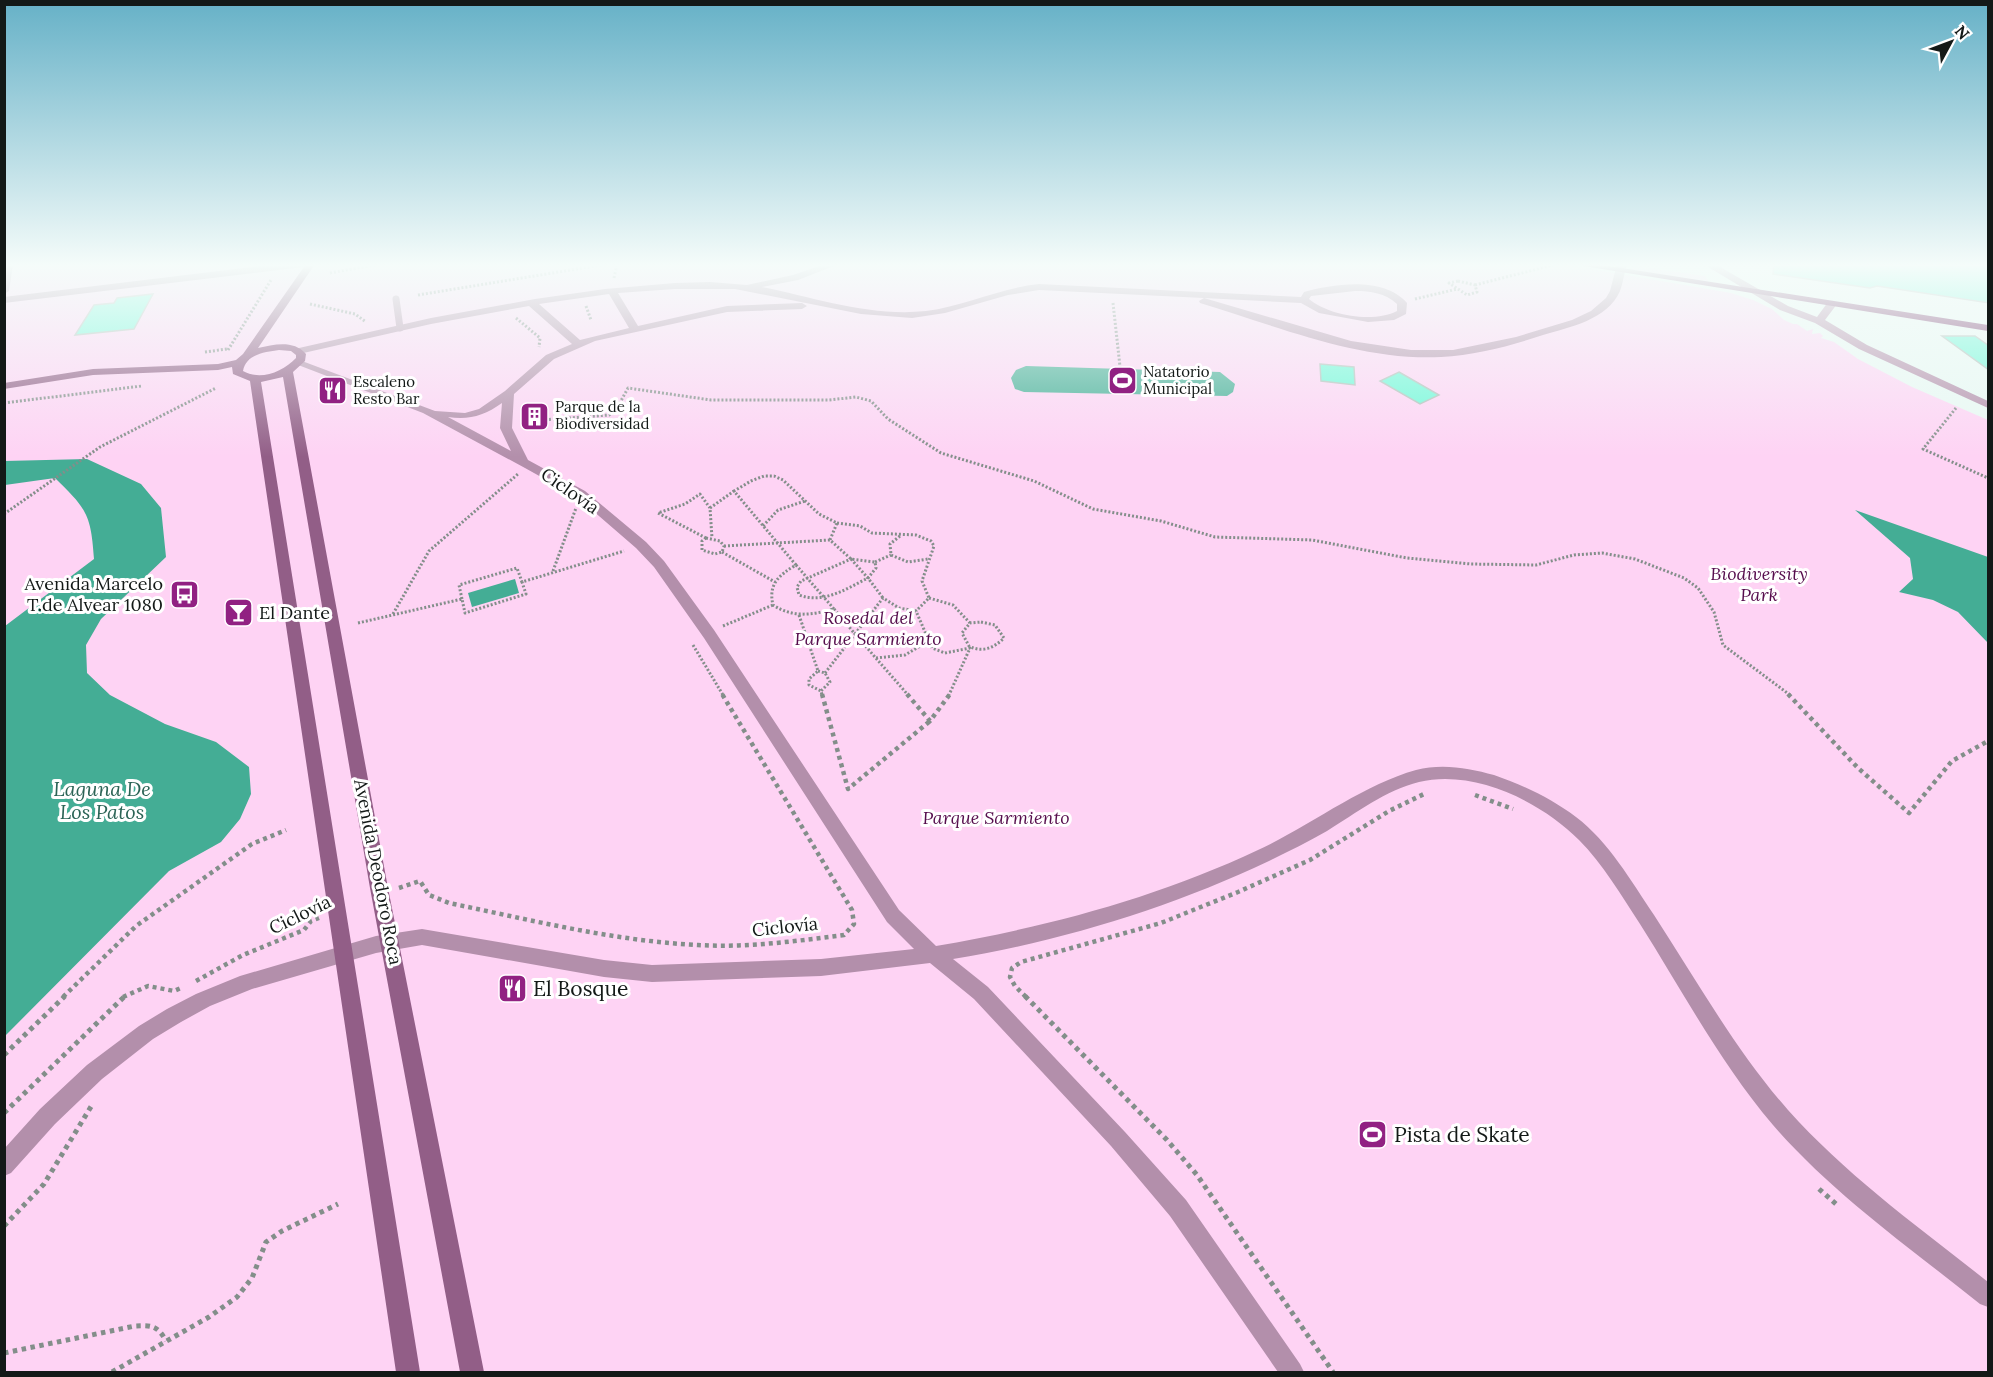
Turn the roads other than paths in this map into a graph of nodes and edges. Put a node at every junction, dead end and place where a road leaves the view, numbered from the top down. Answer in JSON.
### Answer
{"nodes":[{"id":1,"x":265,"y":328,"type":"edge"},
{"id":2,"x":269,"y":328,"type":"edge"},
{"id":3,"x":399,"y":328,"type":"edge"},
{"id":4,"x":560,"y":328,"type":"edge"},
{"id":5,"x":634,"y":328,"type":"edge"},
{"id":6,"x":1300,"y":328,"type":"edge"},
{"id":7,"x":1550,"y":328,"type":"edge"},
{"id":8,"x":1832,"y":328,"type":"edge"},
{"id":9,"x":578,"y":344,"type":"junction"},
{"id":10,"x":279,"y":347,"type":"junction"},
{"id":11,"x":299,"y":351,"type":"junction"},
{"id":12,"x":243,"y":360,"type":"junction"},
{"id":13,"x":292,"y":367,"type":"junction"},
{"id":14,"x":255,"y":378,"type":"junction"},
{"id":15,"x":4,"y":386,"type":"edge"},
{"id":16,"x":509,"y":393,"type":"junction"},
{"id":17,"x":1989,"y":405,"type":"edge"},
{"id":18,"x":427,"y":411,"type":"junction"},
{"id":19,"x":526,"y":472,"type":"junction"},
{"id":20,"x":390,"y":940,"type":"junction"},
{"id":21,"x":343,"y":952,"type":"junction"},
{"id":22,"x":933,"y":955,"type":"junction"},
{"id":23,"x":4,"y":1166,"type":"edge"},
{"id":24,"x":1989,"y":1296,"type":"edge"},
{"id":25,"x":408,"y":1372,"type":"edge"},
{"id":26,"x":472,"y":1372,"type":"edge"},
{"id":27,"x":1292,"y":1372,"type":"edge"}],
"edges":[{"from":1,"to":12,"type":"main road"},
{"from":2,"to":10,"type":"main road"},
{"from":3,"to":11,"type":"street"},
{"from":4,"to":9,"type":"street"},
{"from":5,"to":9,"type":"street"},
{"from":6,"to":7,"type":"street"},
{"from":8,"to":17,"type":"street"},
{"from":9,"to":16,"type":"street"},
{"from":10,"to":11,"type":"main road"},
{"from":10,"to":12,"type":"main road"},
{"from":11,"to":13,"type":"main road","name":"Avenida Deodoro Roca"},
{"from":12,"to":14,"type":"main road"},
{"from":12,"to":15,"type":"main road"},
{"from":13,"to":14,"type":"main road"},
{"from":13,"to":18,"type":"street"},
{"from":13,"to":20,"type":"main road","name":"Avenida Deodoro Roca"},
{"from":14,"to":21,"type":"main road"},
{"from":16,"to":18,"type":"street"},
{"from":16,"to":19,"type":"street"},
{"from":18,"to":19,"type":"street"},
{"from":19,"to":22,"type":"street"},
{"from":20,"to":21,"type":"street"},
{"from":20,"to":22,"type":"street"},
{"from":20,"to":26,"type":"main road","name":"Avenida Deodoro Roca"},
{"from":21,"to":23,"type":"street"},
{"from":21,"to":25,"type":"main road"},
{"from":22,"to":24,"type":"street"},
{"from":22,"to":27,"type":"street"}]}
